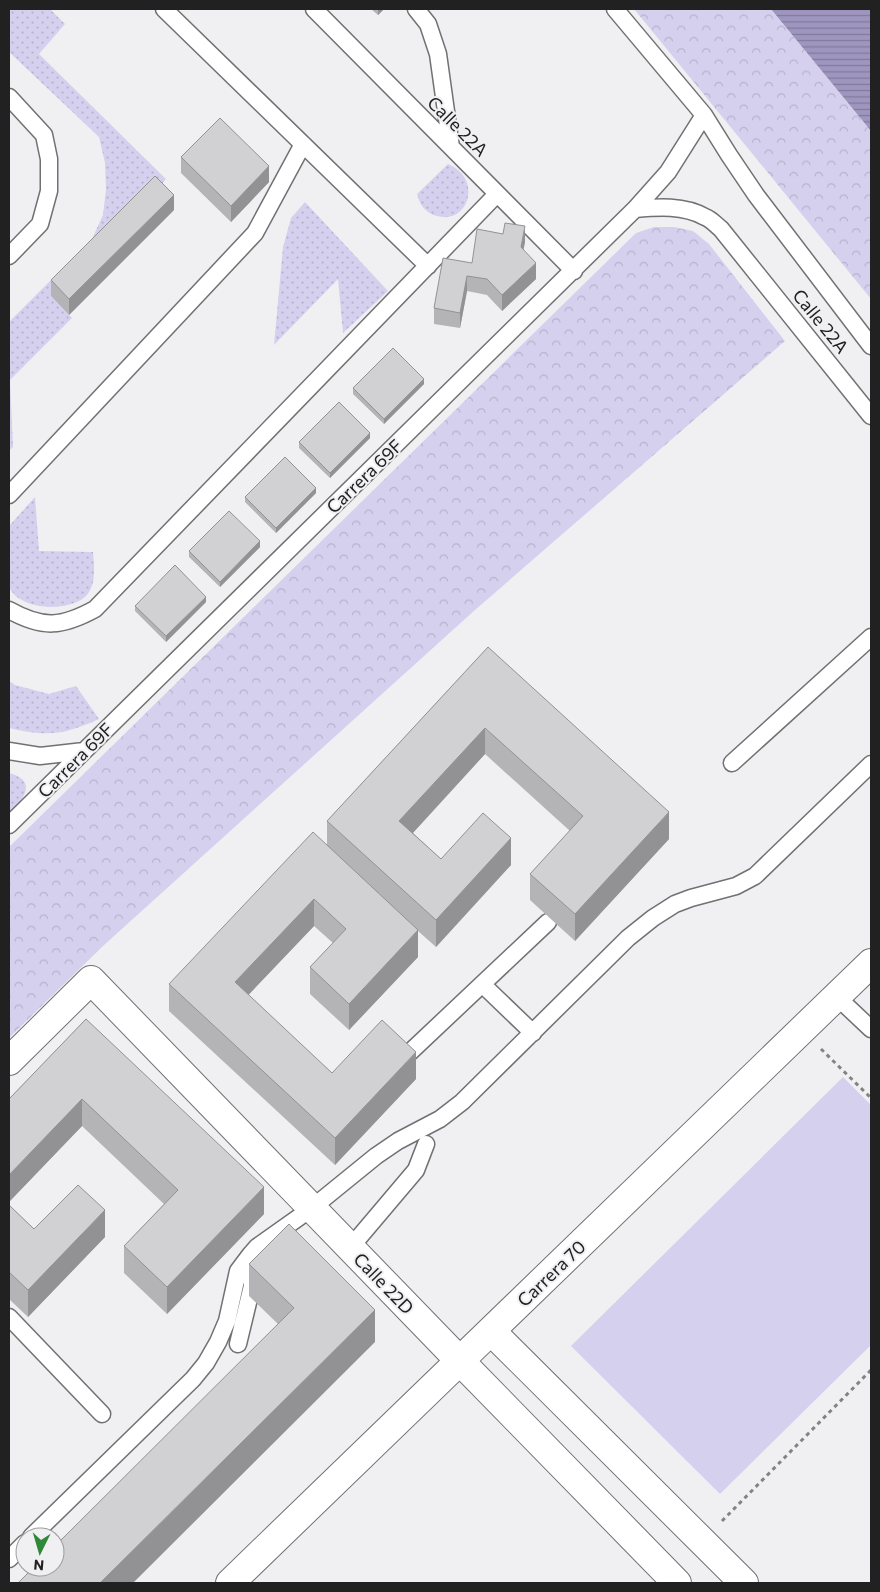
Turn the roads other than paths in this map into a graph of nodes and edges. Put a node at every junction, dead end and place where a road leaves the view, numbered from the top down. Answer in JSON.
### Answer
{"nodes":[{"id":1,"x":164,"y":9,"type":"edge"},
{"id":2,"x":314,"y":9,"type":"edge"},
{"id":3,"x":416,"y":9,"type":"edge"},
{"id":4,"x":616,"y":9,"type":"edge"},
{"id":5,"x":9,"y":97,"type":"edge"},
{"id":6,"x":704,"y":115,"type":"junction"},
{"id":7,"x":303,"y":144,"type":"junction"},
{"id":8,"x":452,"y":148,"type":"junction"},
{"id":9,"x":497,"y":194,"type":"junction"},
{"id":10,"x":635,"y":209,"type":"junction"},
{"id":11,"x":9,"y":256,"type":"edge"},
{"id":12,"x":428,"y":266,"type":"junction"},
{"id":13,"x":574,"y":270,"type":"junction"},
{"id":14,"x":871,"y":346,"type":"edge"},
{"id":15,"x":871,"y":416,"type":"edge"},
{"id":16,"x":9,"y":495,"type":"edge"},
{"id":17,"x":9,"y":610,"type":"edge"},
{"id":18,"x":871,"y":637,"type":"edge"},
{"id":19,"x":9,"y":751,"type":"edge"},
{"id":20,"x":84,"y":751,"type":"junction"},
{"id":21,"x":732,"y":763,"type":"dead end"},
{"id":22,"x":871,"y":764,"type":"edge"},
{"id":23,"x":9,"y":825,"type":"edge"},
{"id":24,"x":548,"y":922,"type":"edge"},
{"id":25,"x":871,"y":963,"type":"edge"},
{"id":26,"x":482,"y":984,"type":"junction"},
{"id":27,"x":836,"y":996,"type":"junction"},
{"id":28,"x":871,"y":1028,"type":"edge"},
{"id":29,"x":532,"y":1033,"type":"junction"},
{"id":30,"x":406,"y":1056,"type":"edge"},
{"id":31,"x":9,"y":1062,"type":"edge"},
{"id":32,"x":426,"y":1144,"type":"dead end"},
{"id":33,"x":312,"y":1208,"type":"junction"},
{"id":34,"x":350,"y":1248,"type":"junction"},
{"id":35,"x":250,"y":1255,"type":"junction"},
{"id":36,"x":9,"y":1317,"type":"edge"},
{"id":37,"x":491,"y":1331,"type":"junction"},
{"id":38,"x":238,"y":1344,"type":"dead end"},
{"id":39,"x":460,"y":1361,"type":"junction"},
{"id":40,"x":102,"y":1414,"type":"dead end"},
{"id":41,"x":41,"y":1527,"type":"edge"},
{"id":42,"x":230,"y":1583,"type":"edge"},
{"id":43,"x":678,"y":1583,"type":"edge"},
{"id":44,"x":744,"y":1583,"type":"edge"}],
"edges":[{"from":1,"to":7,"type":"lane"},
{"from":2,"to":8,"type":"lane","name":"Calle 22A"},
{"from":3,"to":8,"type":"lane"},
{"from":4,"to":6,"type":"lane"},
{"from":5,"to":11,"type":"lane"},
{"from":6,"to":10,"type":"lane","name":"Carrera 69F"},
{"from":6,"to":14,"type":"lane"},
{"from":7,"to":12,"type":"lane"},
{"from":7,"to":16,"type":"lane"},
{"from":8,"to":9,"type":"lane","name":"Calle 22A"},
{"from":9,"to":12,"type":"lane"},
{"from":9,"to":13,"type":"lane","name":"Calle 22A"},
{"from":10,"to":13,"type":"lane","name":"Carrera 69F"},
{"from":10,"to":15,"type":"lane","name":"Calle 22A"},
{"from":12,"to":17,"type":"lane"},
{"from":13,"to":20,"type":"lane","name":"Carrera 69F"},
{"from":18,"to":21,"type":"lane"},
{"from":19,"to":20,"type":"lane"},
{"from":20,"to":23,"type":"lane","name":"Carrera 69F"},
{"from":22,"to":29,"type":"lane"},
{"from":24,"to":26,"type":"lane"},
{"from":25,"to":27,"type":"street","name":"Carrera 70"},
{"from":26,"to":29,"type":"lane"},
{"from":26,"to":30,"type":"lane"},
{"from":27,"to":28,"type":"lane"},
{"from":27,"to":37,"type":"street","name":"Carrera 70"},
{"from":29,"to":33,"type":"lane"},
{"from":31,"to":33,"type":"street","name":"Calle 22D"},
{"from":32,"to":34,"type":"lane"},
{"from":33,"to":34,"type":"street","name":"Calle 22D"},
{"from":33,"to":35,"type":"lane"},
{"from":34,"to":39,"type":"street","name":"Calle 22D"},
{"from":35,"to":38,"type":"lane"},
{"from":35,"to":41,"type":"lane"},
{"from":36,"to":40,"type":"lane"},
{"from":37,"to":39,"type":"street","name":"Carrera 70"},
{"from":37,"to":44,"type":"street"},
{"from":39,"to":42,"type":"street","name":"Carrera 70"},
{"from":39,"to":43,"type":"street","name":"Calle 22D"}]}
